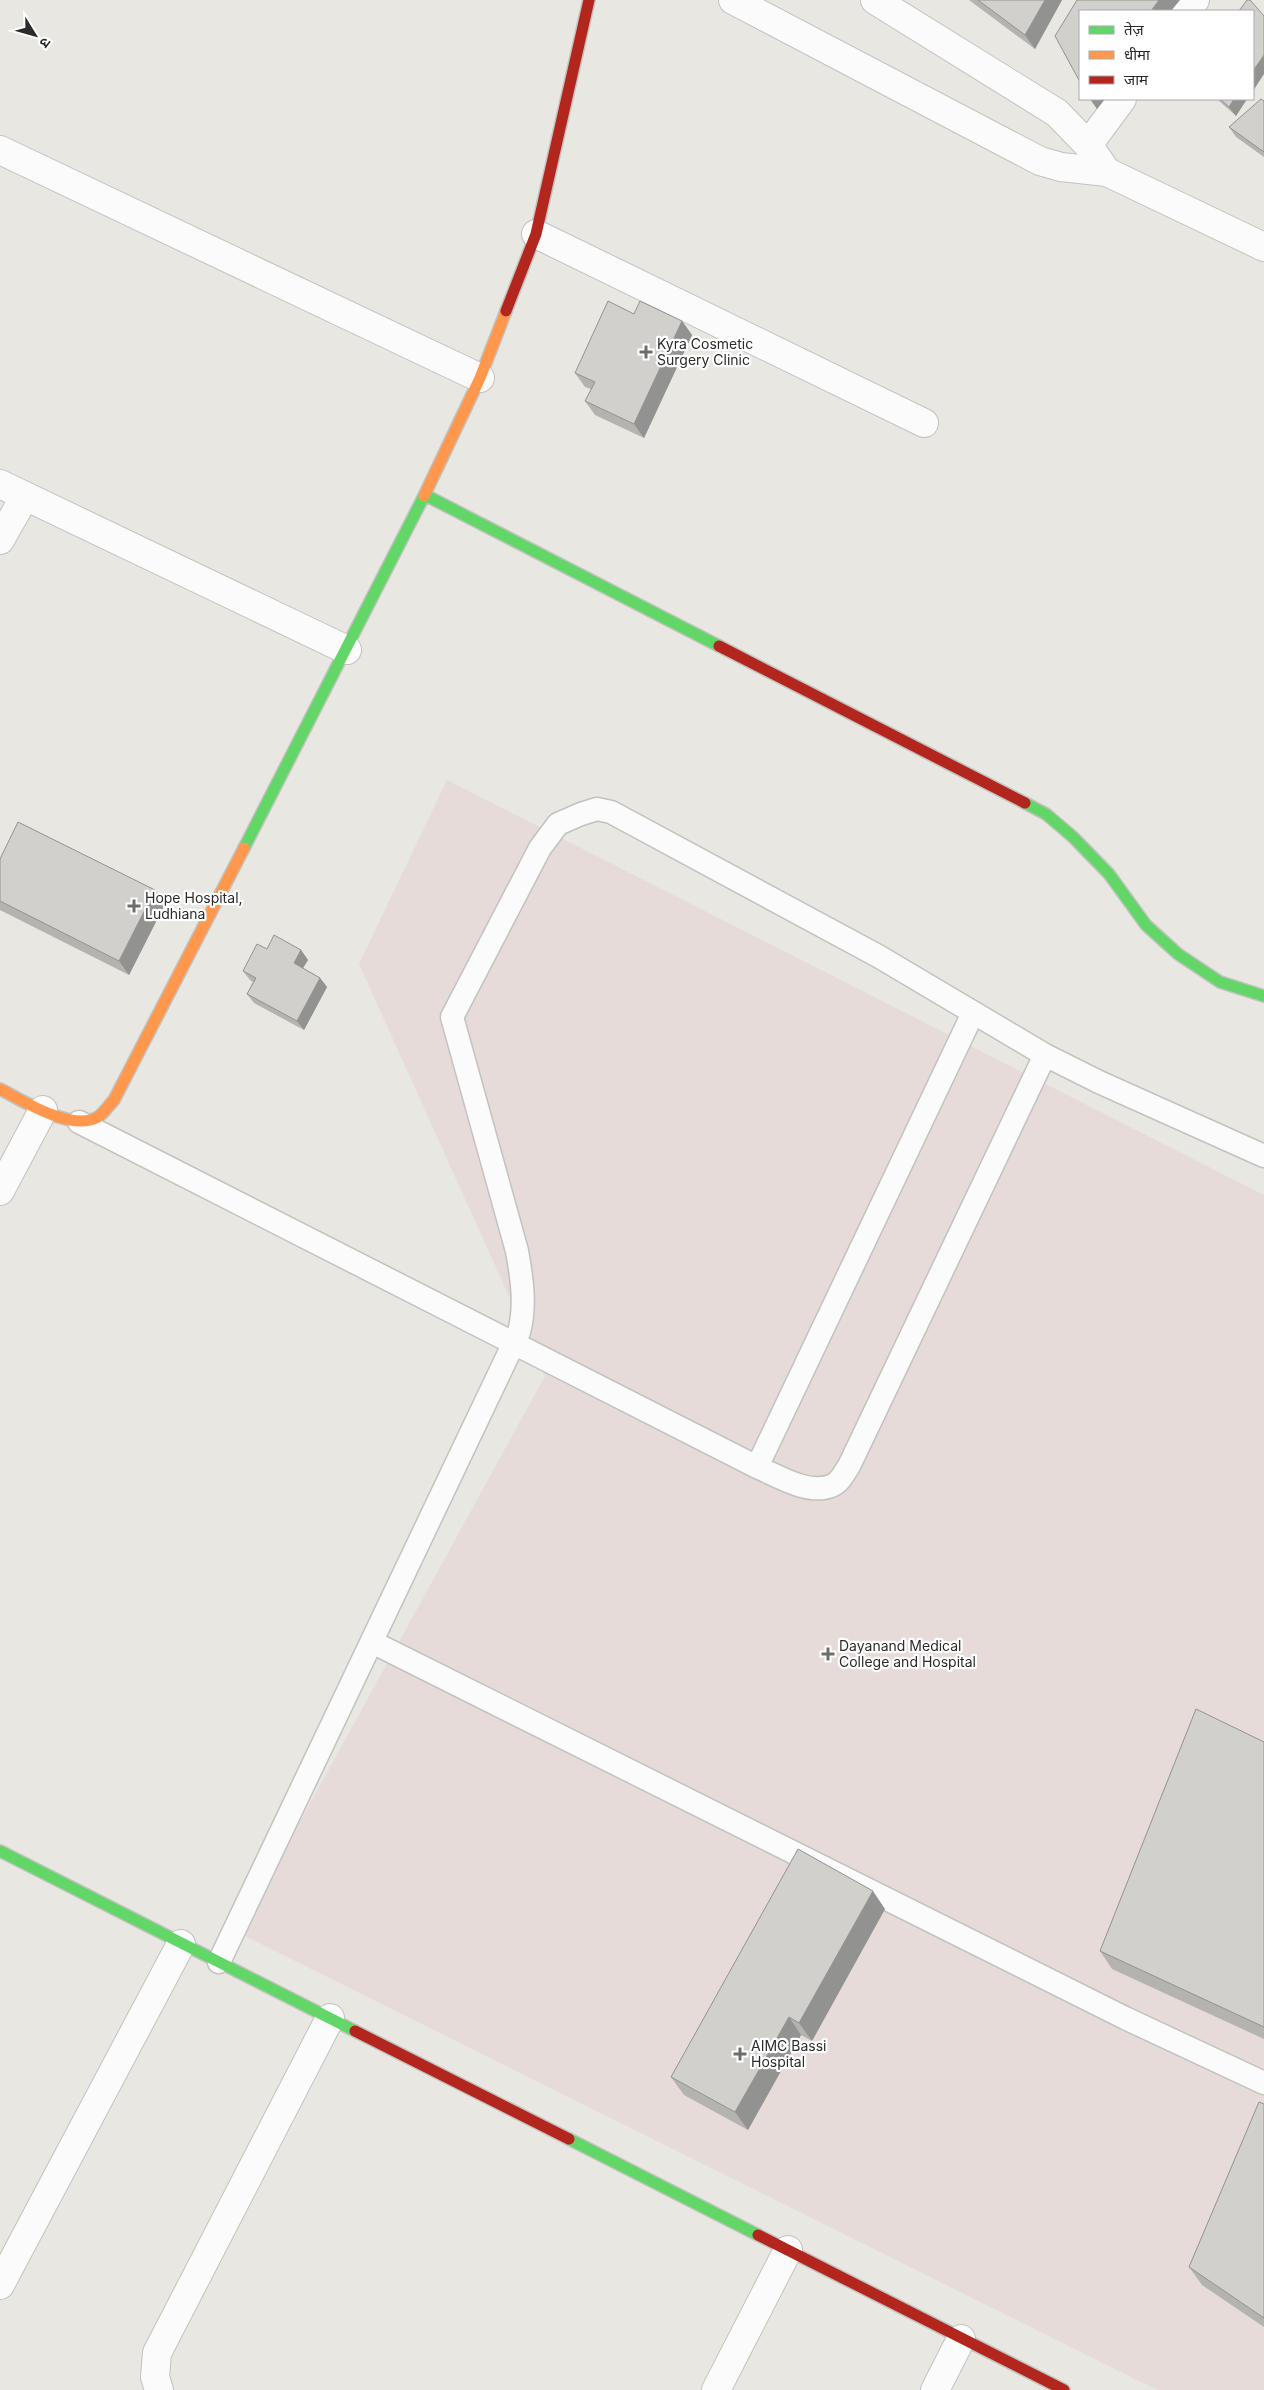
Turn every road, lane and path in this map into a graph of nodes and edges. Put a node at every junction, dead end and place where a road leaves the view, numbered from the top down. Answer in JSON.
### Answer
{"nodes":[{"id":1,"x":589,"y":0,"type":"edge"},
{"id":2,"x":733,"y":0,"type":"edge"},
{"id":3,"x":875,"y":0,"type":"edge"},
{"id":4,"x":903,"y":7,"type":"edge"},
{"id":5,"x":1121,"y":100,"type":"edge"},
{"id":6,"x":1088,"y":145,"type":"junction"},
{"id":7,"x":0,"y":150,"type":"edge"},
{"id":8,"x":1107,"y":172,"type":"junction"},
{"id":9,"x":536,"y":234,"type":"junction"},
{"id":10,"x":1264,"y":247,"type":"edge"},
{"id":11,"x":480,"y":378,"type":"junction"},
{"id":12,"x":924,"y":424,"type":"dead end"},
{"id":13,"x":0,"y":484,"type":"edge"},
{"id":14,"x":425,"y":495,"type":"junction"},
{"id":15,"x":26,"y":496,"type":"junction"},
{"id":16,"x":0,"y":540,"type":"edge"},
{"id":17,"x":347,"y":650,"type":"junction"},
{"id":18,"x":1264,"y":996,"type":"edge"},
{"id":19,"x":972,"y":1013,"type":"junction"},
{"id":20,"x":1044,"y":1055,"type":"junction"},
{"id":21,"x":0,"y":1089,"type":"edge"},
{"id":22,"x":43,"y":1110,"type":"junction"},
{"id":23,"x":79,"y":1122,"type":"junction"},
{"id":24,"x":1264,"y":1156,"type":"edge"},
{"id":25,"x":0,"y":1191,"type":"edge"},
{"id":26,"x":515,"y":1344,"type":"junction"},
{"id":27,"x":757,"y":1467,"type":"junction"},
{"id":28,"x":372,"y":1642,"type":"junction"},
{"id":29,"x":0,"y":1851,"type":"edge"},
{"id":30,"x":181,"y":1944,"type":"junction"},
{"id":31,"x":219,"y":1962,"type":"junction"},
{"id":32,"x":330,"y":2018,"type":"junction"},
{"id":33,"x":1264,"y":2082,"type":"edge"},
{"id":34,"x":788,"y":2250,"type":"junction"},
{"id":35,"x":0,"y":2285,"type":"edge"},
{"id":36,"x":961,"y":2339,"type":"junction"},
{"id":37,"x":159,"y":2390,"type":"edge"},
{"id":38,"x":716,"y":2390,"type":"edge"},
{"id":39,"x":934,"y":2390,"type":"edge"},
{"id":40,"x":1064,"y":2390,"type":"edge"}],
"edges":[{"from":1,"to":9,"type":"street"},
{"from":2,"to":8,"type":"street"},
{"from":3,"to":4,"type":"street"},
{"from":4,"to":6,"type":"street"},
{"from":5,"to":6,"type":"street"},
{"from":6,"to":8,"type":"street"},
{"from":7,"to":11,"type":"street"},
{"from":8,"to":10,"type":"street"},
{"from":9,"to":11,"type":"street"},
{"from":9,"to":12,"type":"street"},
{"from":11,"to":14,"type":"street"},
{"from":13,"to":15,"type":"street"},
{"from":14,"to":17,"type":"street"},
{"from":14,"to":18,"type":"street"},
{"from":15,"to":16,"type":"street"},
{"from":15,"to":17,"type":"street"},
{"from":17,"to":23,"type":"street"},
{"from":19,"to":20,"type":"lane"},
{"from":19,"to":26,"type":"lane"},
{"from":19,"to":27,"type":"lane"},
{"from":20,"to":24,"type":"lane"},
{"from":20,"to":27,"type":"lane"},
{"from":21,"to":22,"type":"street"},
{"from":22,"to":23,"type":"street"},
{"from":22,"to":25,"type":"street"},
{"from":23,"to":26,"type":"lane"},
{"from":26,"to":27,"type":"lane"},
{"from":26,"to":28,"type":"lane"},
{"from":28,"to":31,"type":"lane"},
{"from":28,"to":33,"type":"lane"},
{"from":29,"to":30,"type":"street"},
{"from":30,"to":31,"type":"street"},
{"from":30,"to":35,"type":"street"},
{"from":31,"to":32,"type":"street"},
{"from":32,"to":34,"type":"street"},
{"from":32,"to":37,"type":"street"},
{"from":34,"to":36,"type":"street"},
{"from":34,"to":38,"type":"street"},
{"from":36,"to":39,"type":"street"},
{"from":36,"to":40,"type":"street"}]}
